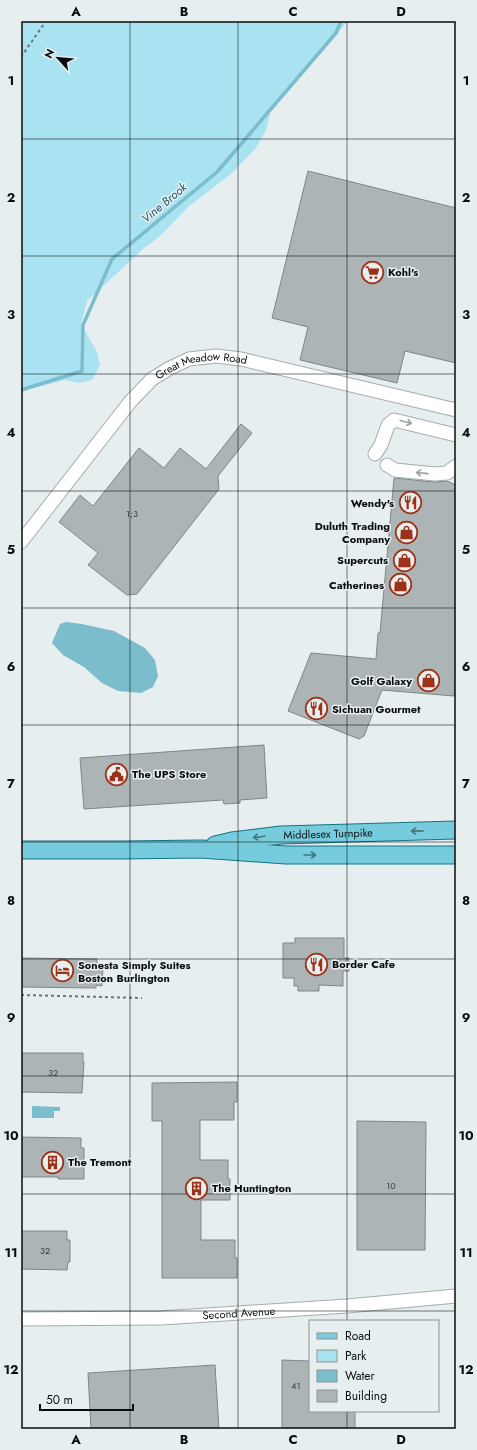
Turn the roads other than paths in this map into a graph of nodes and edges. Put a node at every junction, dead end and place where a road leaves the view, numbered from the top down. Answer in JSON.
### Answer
{"nodes":[{"id":1,"x":456,"y":410,"type":"edge"},
{"id":2,"x":456,"y":435,"type":"edge"},
{"id":3,"x":375,"y":454,"type":"dead end"},
{"id":4,"x":387,"y":465,"type":"dead end"},
{"id":5,"x":456,"y":466,"type":"edge"},
{"id":6,"x":21,"y":542,"type":"edge"},
{"id":7,"x":456,"y":830,"type":"edge"},
{"id":8,"x":201,"y":849,"type":"junction"},
{"id":9,"x":21,"y":850,"type":"edge"},
{"id":10,"x":456,"y":856,"type":"edge"},
{"id":11,"x":456,"y":1296,"type":"edge"},
{"id":12,"x":21,"y":1318,"type":"edge"}],
"edges":[{"from":1,"to":6,"type":"street","name":"Great Meadow Road"},
{"from":3,"to":2,"type":"street","one_way":true},
{"from":5,"to":4,"type":"street","one_way":true},
{"from":7,"to":8,"type":"main road","name":"Middlesex Turnpike","one_way":true},
{"from":8,"to":9,"type":"main road","name":"Middlesex Turnpike"},
{"from":8,"to":10,"type":"main road","name":"Middlesex Turnpike","one_way":true},
{"from":11,"to":12,"type":"street","name":"Second Avenue"}]}
